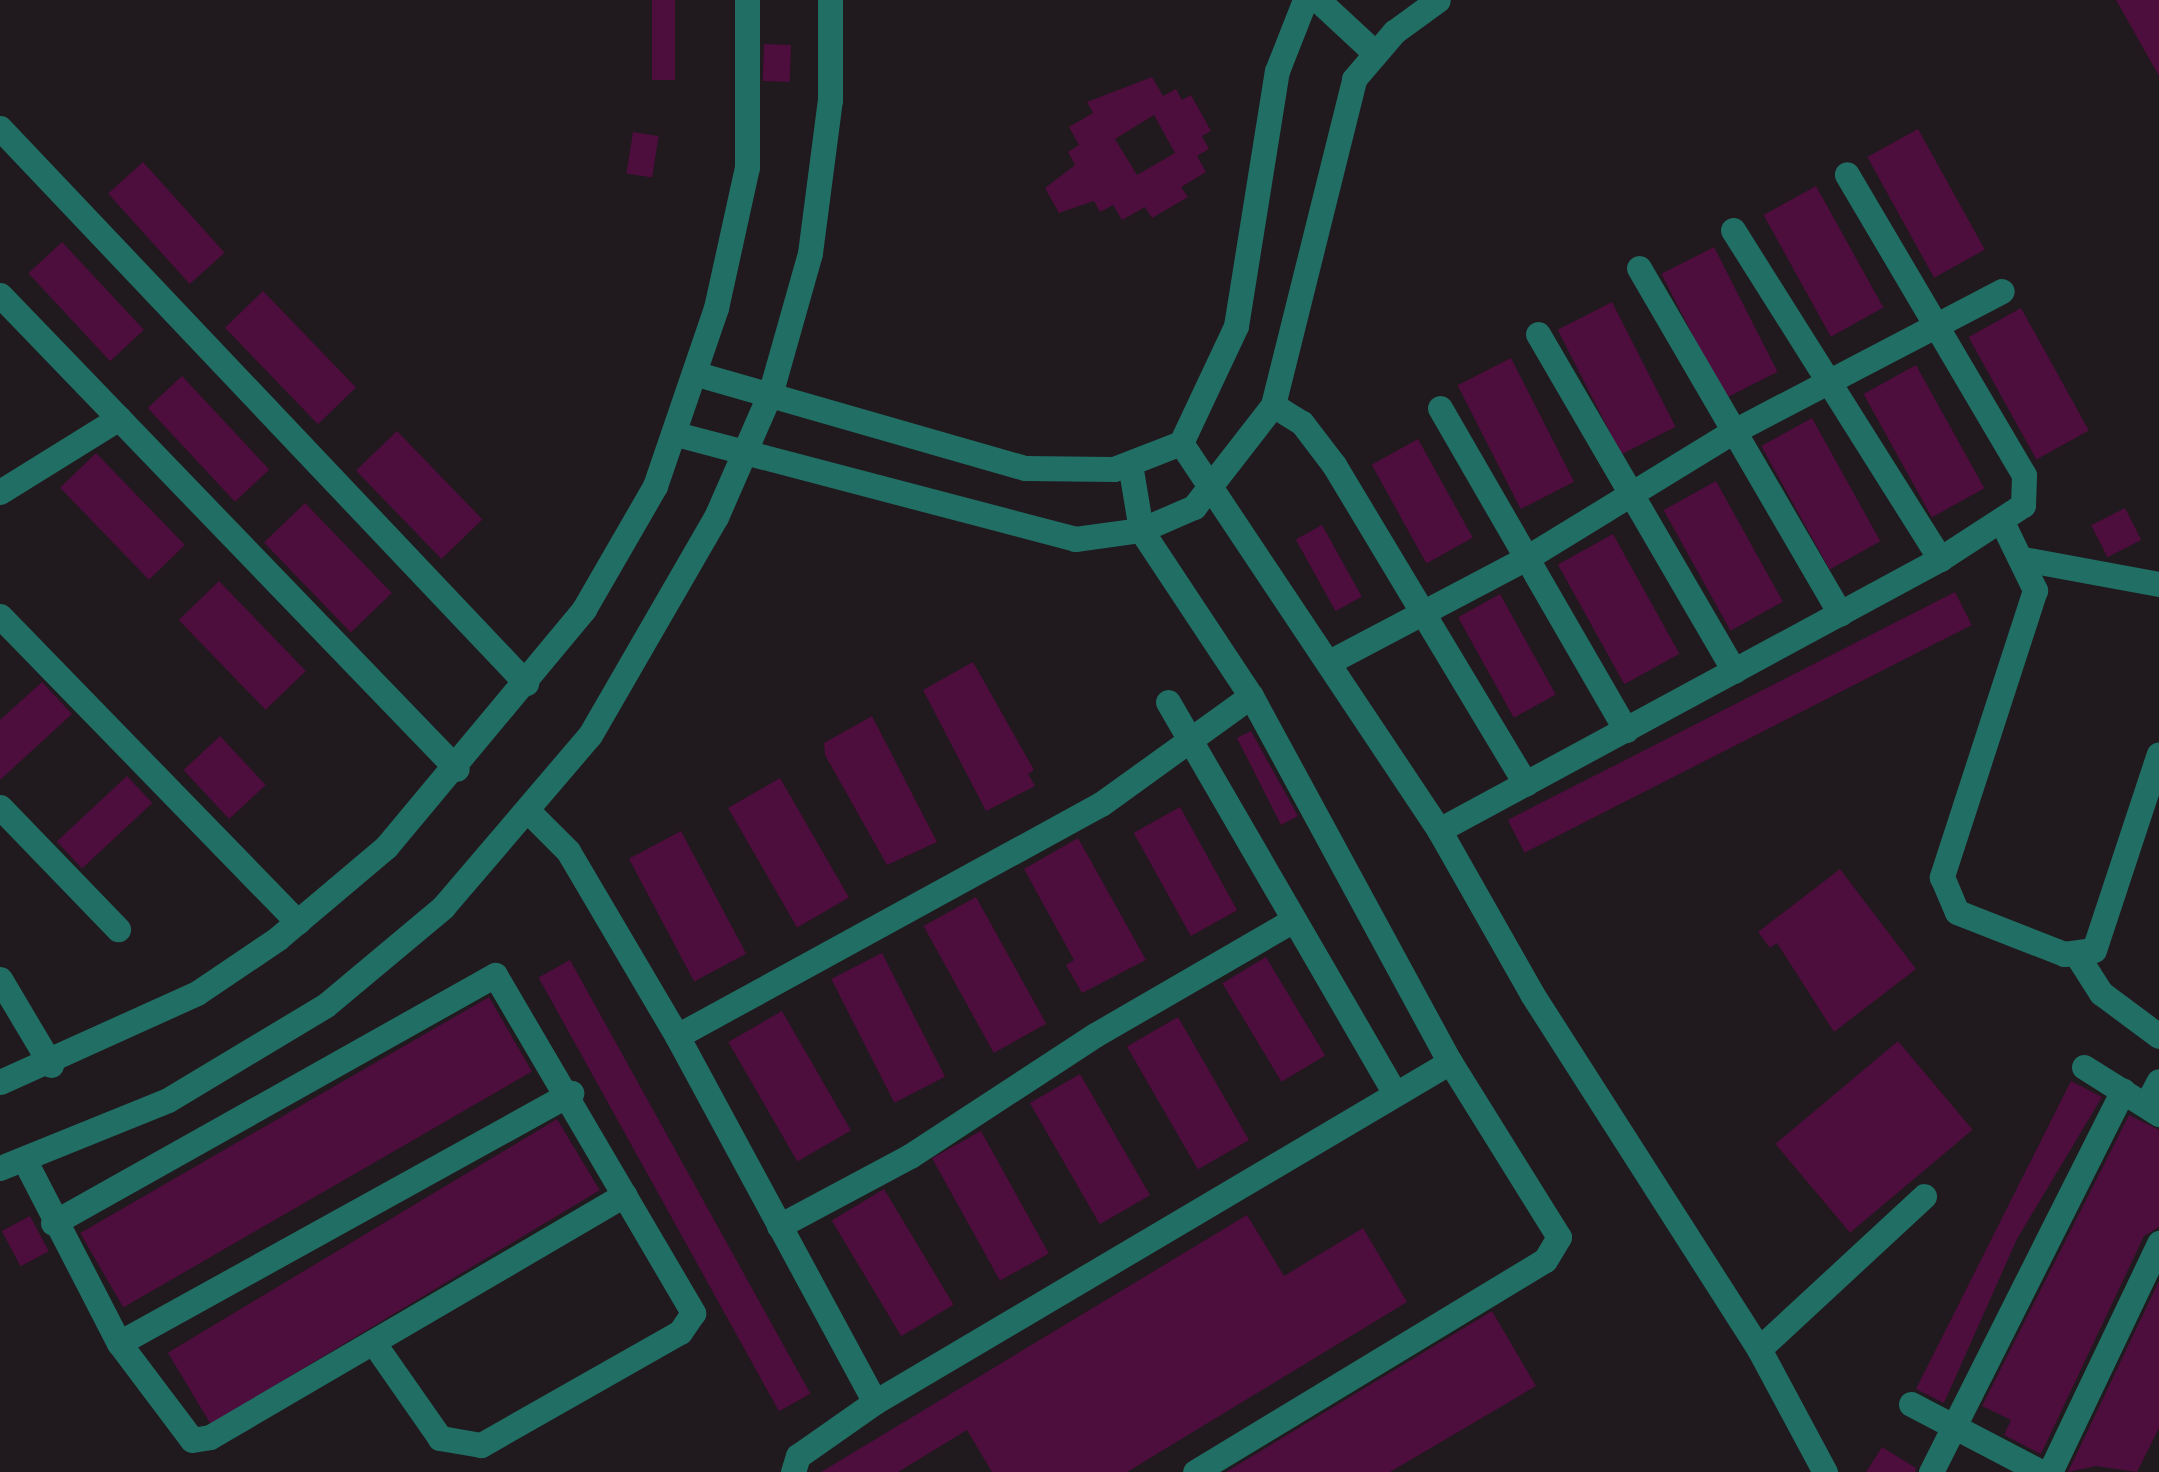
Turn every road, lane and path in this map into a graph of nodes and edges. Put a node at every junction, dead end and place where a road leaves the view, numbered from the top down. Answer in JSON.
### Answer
{"nodes":[{"id":1,"x":747,"y":0,"type":"edge"},
{"id":2,"x":830,"y":0,"type":"edge"},
{"id":3,"x":1305,"y":0,"type":"edge"},
{"id":4,"x":1318,"y":0,"type":"edge"},
{"id":5,"x":1438,"y":0,"type":"edge"},
{"id":6,"x":1374,"y":52,"type":"junction"},
{"id":7,"x":0,"y":128,"type":"edge"},
{"id":8,"x":1847,"y":174,"type":"dead end"},
{"id":9,"x":1733,"y":230,"type":"dead end"},
{"id":10,"x":1639,"y":268,"type":"dead end"},
{"id":11,"x":2002,"y":291,"type":"dead end"},
{"id":12,"x":0,"y":294,"type":"edge"},
{"id":13,"x":1934,"y":325,"type":"junction"},
{"id":14,"x":1538,"y":334,"type":"dead end"},
{"id":15,"x":697,"y":374,"type":"junction"},
{"id":16,"x":1828,"y":382,"type":"junction"},
{"id":17,"x":771,"y":391,"type":"junction"},
{"id":18,"x":1274,"y":405,"type":"junction"},
{"id":19,"x":1440,"y":408,"type":"dead end"},
{"id":20,"x":119,"y":418,"type":"junction"},
{"id":21,"x":1734,"y":431,"type":"junction"},
{"id":22,"x":676,"y":434,"type":"junction"},
{"id":23,"x":1181,"y":443,"type":"junction"},
{"id":24,"x":748,"y":453,"type":"junction"},
{"id":25,"x":1130,"y":464,"type":"junction"},
{"id":26,"x":1216,"y":487,"type":"junction"},
{"id":27,"x":0,"y":492,"type":"edge"},
{"id":28,"x":1630,"y":496,"type":"junction"},
{"id":29,"x":2002,"y":522,"type":"junction"},
{"id":30,"x":1141,"y":530,"type":"junction"},
{"id":31,"x":1528,"y":557,"type":"junction"},
{"id":32,"x":1940,"y":559,"type":"junction"},
{"id":33,"x":2023,"y":559,"type":"junction"},
{"id":34,"x":2159,"y":584,"type":"edge"},
{"id":35,"x":1428,"y":610,"type":"junction"},
{"id":36,"x":1840,"y":614,"type":"junction"},
{"id":37,"x":0,"y":616,"type":"edge"},
{"id":38,"x":1331,"y":661,"type":"junction"},
{"id":39,"x":1734,"y":672,"type":"junction"},
{"id":40,"x":526,"y":683,"type":"junction"},
{"id":41,"x":1251,"y":696,"type":"junction"},
{"id":42,"x":1168,"y":702,"type":"dead end"},
{"id":43,"x":1626,"y":730,"type":"junction"},
{"id":44,"x":1194,"y":743,"type":"junction"},
{"id":45,"x":2159,"y":754,"type":"edge"},
{"id":46,"x":457,"y":769,"type":"junction"},
{"id":47,"x":1526,"y":784,"type":"junction"},
{"id":48,"x":0,"y":808,"type":"edge"},
{"id":49,"x":528,"y":812,"type":"junction"},
{"id":50,"x":1439,"y":830,"type":"junction"},
{"id":51,"x":298,"y":922,"type":"junction"},
{"id":52,"x":1292,"y":922,"type":"junction"},
{"id":53,"x":118,"y":929,"type":"dead end"},
{"id":54,"x":2078,"y":957,"type":"junction"},
{"id":55,"x":0,"y":979,"type":"edge"},
{"id":56,"x":677,"y":1036,"type":"junction"},
{"id":57,"x":2159,"y":1036,"type":"edge"},
{"id":58,"x":1450,"y":1062,"type":"junction"},
{"id":59,"x":51,"y":1065,"type":"junction"},
{"id":60,"x":2084,"y":1067,"type":"dead end"},
{"id":61,"x":2159,"y":1081,"type":"edge"},
{"id":62,"x":0,"y":1082,"type":"edge"},
{"id":63,"x":1394,"y":1092,"type":"junction"},
{"id":64,"x":570,"y":1093,"type":"junction"},
{"id":65,"x":2143,"y":1103,"type":"edge"},
{"id":66,"x":12,"y":1164,"type":"edge"},
{"id":67,"x":624,"y":1195,"type":"junction"},
{"id":68,"x":1924,"y":1196,"type":"dead end"},
{"id":69,"x":52,"y":1223,"type":"junction"},
{"id":70,"x":779,"y":1226,"type":"junction"},
{"id":71,"x":2159,"y":1243,"type":"edge"},
{"id":72,"x":373,"y":1342,"type":"junction"},
{"id":73,"x":119,"y":1343,"type":"junction"},
{"id":74,"x":1759,"y":1350,"type":"junction"},
{"id":75,"x":875,"y":1402,"type":"junction"},
{"id":76,"x":1911,"y":1404,"type":"dead end"},
{"id":77,"x":1955,"y":1427,"type":"junction"},
{"id":78,"x":793,"y":1472,"type":"edge"},
{"id":79,"x":1195,"y":1472,"type":"edge"},
{"id":80,"x":1825,"y":1472,"type":"edge"},
{"id":81,"x":1931,"y":1472,"type":"edge"},
{"id":82,"x":2040,"y":1472,"type":"edge"},
{"id":83,"x":2050,"y":1472,"type":"edge"}],
"edges":[{"from":1,"to":15,"type":"street"},
{"from":2,"to":17,"type":"street"},
{"from":3,"to":23,"type":"street"},
{"from":4,"to":6,"type":"street"},
{"from":5,"to":6,"type":"street"},
{"from":6,"to":18,"type":"street"},
{"from":7,"to":40,"type":"street"},
{"from":8,"to":13,"type":"street"},
{"from":9,"to":16,"type":"street"},
{"from":10,"to":21,"type":"street"},
{"from":11,"to":13,"type":"street"},
{"from":12,"to":20,"type":"street"},
{"from":13,"to":16,"type":"street"},
{"from":13,"to":29,"type":"street"},
{"from":14,"to":28,"type":"street"},
{"from":15,"to":17,"type":"street"},
{"from":15,"to":22,"type":"street"},
{"from":16,"to":21,"type":"street"},
{"from":16,"to":32,"type":"street"},
{"from":17,"to":24,"type":"street"},
{"from":17,"to":25,"type":"street"},
{"from":18,"to":26,"type":"street"},
{"from":18,"to":35,"type":"street"},
{"from":19,"to":31,"type":"street"},
{"from":20,"to":27,"type":"street"},
{"from":20,"to":46,"type":"street"},
{"from":21,"to":28,"type":"street"},
{"from":21,"to":36,"type":"street"},
{"from":22,"to":24,"type":"street"},
{"from":22,"to":40,"type":"street"},
{"from":23,"to":25,"type":"street"},
{"from":23,"to":26,"type":"street"},
{"from":24,"to":30,"type":"street"},
{"from":24,"to":49,"type":"street"},
{"from":25,"to":30,"type":"street"},
{"from":26,"to":30,"type":"street"},
{"from":26,"to":38,"type":"street"},
{"from":28,"to":31,"type":"street"},
{"from":28,"to":39,"type":"street"},
{"from":29,"to":32,"type":"street"},
{"from":29,"to":33,"type":"street"},
{"from":30,"to":41,"type":"street"},
{"from":31,"to":35,"type":"street"},
{"from":31,"to":43,"type":"street"},
{"from":32,"to":36,"type":"street"},
{"from":33,"to":34,"type":"street"},
{"from":33,"to":54,"type":"street"},
{"from":35,"to":38,"type":"street"},
{"from":35,"to":47,"type":"street"},
{"from":36,"to":39,"type":"street"},
{"from":37,"to":51,"type":"street"},
{"from":38,"to":50,"type":"street"},
{"from":39,"to":43,"type":"street"},
{"from":40,"to":46,"type":"street"},
{"from":41,"to":44,"type":"street"},
{"from":41,"to":58,"type":"street"},
{"from":42,"to":44,"type":"street"},
{"from":43,"to":47,"type":"street"},
{"from":44,"to":52,"type":"street"},
{"from":44,"to":56,"type":"street"},
{"from":45,"to":54,"type":"street"},
{"from":46,"to":51,"type":"street"},
{"from":47,"to":50,"type":"street"},
{"from":48,"to":53,"type":"street"},
{"from":49,"to":56,"type":"street"},
{"from":49,"to":66,"type":"street"},
{"from":50,"to":74,"type":"street"},
{"from":51,"to":59,"type":"street"},
{"from":52,"to":63,"type":"street"},
{"from":52,"to":70,"type":"street"},
{"from":54,"to":57,"type":"street"},
{"from":55,"to":59,"type":"street"},
{"from":56,"to":70,"type":"street"},
{"from":58,"to":63,"type":"street"},
{"from":58,"to":79,"type":"street"},
{"from":59,"to":62,"type":"street"},
{"from":60,"to":65,"type":"street"},
{"from":61,"to":65,"type":"street"},
{"from":63,"to":75,"type":"street"},
{"from":64,"to":67,"type":"street"},
{"from":64,"to":69,"type":"street"},
{"from":64,"to":73,"type":"street"},
{"from":65,"to":77,"type":"street"},
{"from":66,"to":69,"type":"street"},
{"from":67,"to":72,"type":"street"},
{"from":67,"to":72,"type":"street"},
{"from":68,"to":74,"type":"street"},
{"from":69,"to":73,"type":"street"},
{"from":70,"to":75,"type":"street"},
{"from":71,"to":83,"type":"street"},
{"from":72,"to":73,"type":"street"},
{"from":74,"to":80,"type":"street"},
{"from":75,"to":78,"type":"street"},
{"from":76,"to":77,"type":"street"},
{"from":77,"to":81,"type":"street"},
{"from":77,"to":82,"type":"street"}]}
